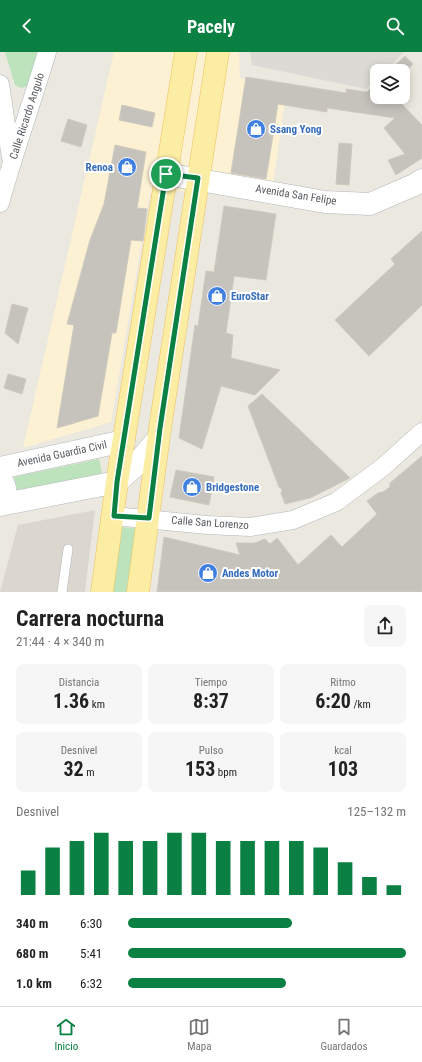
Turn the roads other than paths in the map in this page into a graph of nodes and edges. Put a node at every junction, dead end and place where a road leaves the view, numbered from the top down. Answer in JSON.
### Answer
{"nodes":[{"id":1,"x":47,"y":52,"type":"edge"},
{"id":2,"x":186,"y":52,"type":"edge"},
{"id":3,"x":218,"y":52,"type":"edge"},
{"id":4,"x":0,"y":84,"type":"edge"},
{"id":5,"x":32,"y":105,"type":"junction"},
{"id":6,"x":2,"y":106,"type":"edge"},
{"id":7,"x":12,"y":161,"type":"junction"},
{"id":8,"x":166,"y":174,"type":"junction"},
{"id":9,"x":198,"y":178,"type":"junction"},
{"id":10,"x":422,"y":180,"type":"edge"},
{"id":11,"x":0,"y":203,"type":"edge"},
{"id":12,"x":422,"y":432,"type":"edge"},
{"id":13,"x":158,"y":439,"type":"junction"},
{"id":14,"x":124,"y":441,"type":"junction"},
{"id":15,"x":0,"y":468,"type":"edge"},
{"id":16,"x":0,"y":479,"type":"edge"},
{"id":17,"x":117,"y":482,"type":"junction"},
{"id":18,"x":0,"y":499,"type":"edge"},
{"id":19,"x":0,"y":505,"type":"edge"},
{"id":20,"x":114,"y":516,"type":"junction"},
{"id":21,"x":149,"y":518,"type":"junction"},
{"id":22,"x":68,"y":549,"type":"dead end"},
{"id":23,"x":62,"y":592,"type":"edge"},
{"id":24,"x":102,"y":592,"type":"edge"},
{"id":25,"x":138,"y":592,"type":"edge"}],
"edges":[{"from":1,"to":5,"type":"street","name":"Calle Ricardo Angulo"},
{"from":2,"to":8,"type":"main road"},
{"from":3,"to":9,"type":"main road"},
{"from":4,"to":6,"type":"street"},
{"from":5,"to":6,"type":"street"},
{"from":5,"to":7,"type":"street","name":"Calle Ricardo Angulo"},
{"from":6,"to":7,"type":"street"},
{"from":7,"to":11,"type":"street","name":"Calle Ricardo Angulo"},
{"from":8,"to":9,"type":"main road","name":"Avenida San Felipe"},
{"from":8,"to":14,"type":"main road"},
{"from":9,"to":10,"type":"main road","name":"Avenida San Felipe"},
{"from":9,"to":13,"type":"main road"},
{"from":12,"to":21,"type":"street","name":"Calle San Lorenzo"},
{"from":13,"to":17,"type":"main road"},
{"from":13,"to":21,"type":"main road"},
{"from":14,"to":15,"type":"main road","name":"Avenida Guardia Civil"},
{"from":14,"to":17,"type":"main road"},
{"from":16,"to":18,"type":"main road"},
{"from":17,"to":19,"type":"main road"},
{"from":17,"to":20,"type":"main road"},
{"from":20,"to":21,"type":"street","name":"Calle San Lorenzo"},
{"from":20,"to":24,"type":"main road"},
{"from":21,"to":25,"type":"main road"},
{"from":22,"to":23,"type":"lane"}]}
